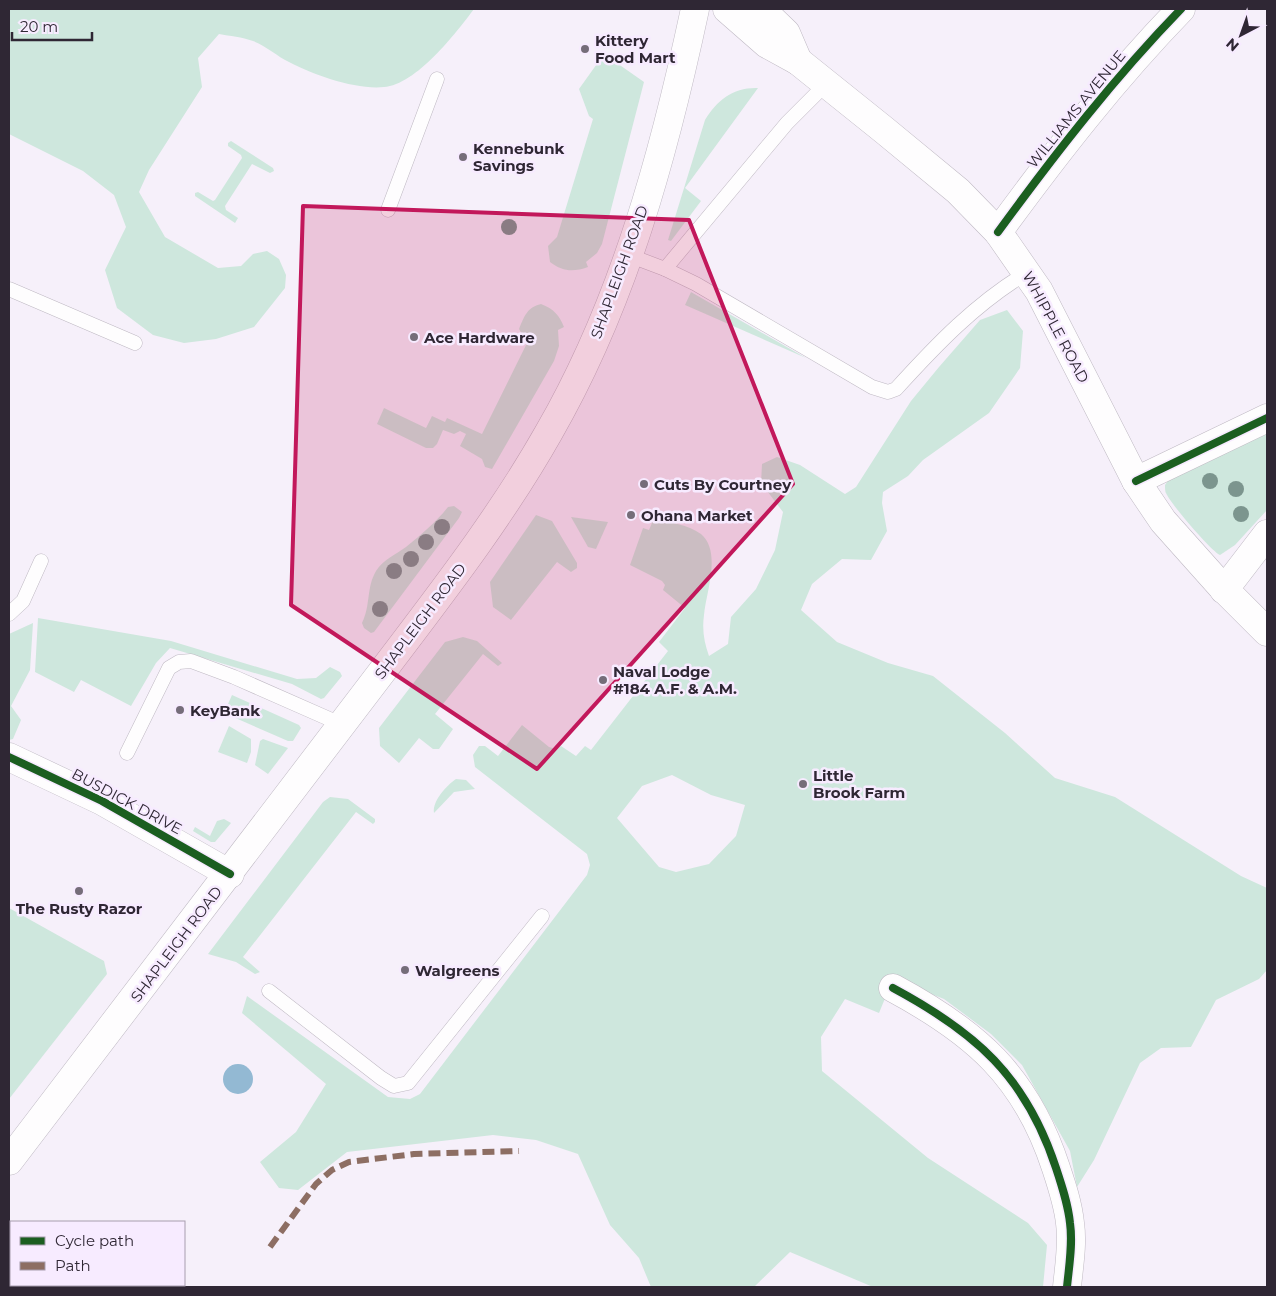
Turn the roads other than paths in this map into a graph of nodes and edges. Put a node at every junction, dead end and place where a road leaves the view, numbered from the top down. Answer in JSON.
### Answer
{"nodes":[{"id":1,"x":695,"y":9,"type":"edge"},
{"id":2,"x":727,"y":9,"type":"edge"},
{"id":3,"x":761,"y":9,"type":"edge"},
{"id":4,"x":1181,"y":9,"type":"edge"},
{"id":5,"x":798,"y":61,"type":"junction"},
{"id":6,"x":437,"y":79,"type":"dead end"},
{"id":7,"x":825,"y":85,"type":"junction"},
{"id":8,"x":388,"y":210,"type":"dead end"},
{"id":9,"x":998,"y":232,"type":"junction"},
{"id":10,"x":628,"y":255,"type":"junction"},
{"id":11,"x":665,"y":269,"type":"junction"},
{"id":12,"x":1028,"y":272,"type":"junction"},
{"id":13,"x":9,"y":289,"type":"edge"},
{"id":14,"x":135,"y":343,"type":"dead end"},
{"id":15,"x":1267,"y":418,"type":"edge"},
{"id":16,"x":1136,"y":481,"type":"junction"},
{"id":17,"x":1267,"y":534,"type":"edge"},
{"id":18,"x":40,"y":561,"type":"dead end"},
{"id":19,"x":1224,"y":590,"type":"junction"},
{"id":20,"x":9,"y":614,"type":"edge"},
{"id":21,"x":1267,"y":632,"type":"edge"},
{"id":22,"x":343,"y":725,"type":"junction"},
{"id":23,"x":126,"y":754,"type":"dead end"},
{"id":24,"x":9,"y":757,"type":"edge"},
{"id":25,"x":230,"y":874,"type":"junction"},
{"id":26,"x":542,"y":916,"type":"dead end"},
{"id":27,"x":892,"y":988,"type":"dead end"},
{"id":28,"x":269,"y":991,"type":"dead end"},
{"id":29,"x":9,"y":1161,"type":"edge"},
{"id":30,"x":1067,"y":1287,"type":"edge"}],
"edges":[{"from":1,"to":10,"type":"main road","name":"SHAPLEIGH ROAD"},
{"from":2,"to":5,"type":"main road","name":"WHIPPLE ROAD"},
{"from":3,"to":5,"type":"main road","name":"WHIPPLE ROAD"},
{"from":4,"to":9,"type":"main road","name":"WILLIAMS AVENUE"},
{"from":5,"to":7,"type":"main road","name":"WHIPPLE ROAD"},
{"from":6,"to":8,"type":"lane"},
{"from":7,"to":9,"type":"main road","name":"WHIPPLE ROAD"},
{"from":7,"to":11,"type":"lane"},
{"from":9,"to":12,"type":"main road","name":"WHIPPLE ROAD"},
{"from":10,"to":11,"type":"lane"},
{"from":10,"to":22,"type":"main road","name":"SHAPLEIGH ROAD"},
{"from":11,"to":12,"type":"lane"},
{"from":12,"to":16,"type":"main road","name":"WHIPPLE ROAD"},
{"from":13,"to":14,"type":"lane"},
{"from":15,"to":16,"type":"main road"},
{"from":16,"to":19,"type":"main road","name":"WHIPPLE ROAD"},
{"from":17,"to":19,"type":"main road"},
{"from":18,"to":20,"type":"lane"},
{"from":19,"to":21,"type":"main road","name":"WHIPPLE ROAD"},
{"from":22,"to":23,"type":"lane"},
{"from":22,"to":25,"type":"main road","name":"SHAPLEIGH ROAD"},
{"from":24,"to":25,"type":"main road","name":"BUSDICK DRIVE"},
{"from":25,"to":29,"type":"main road","name":"SHAPLEIGH ROAD"},
{"from":26,"to":28,"type":"lane"},
{"from":27,"to":30,"type":"main road"}]}
